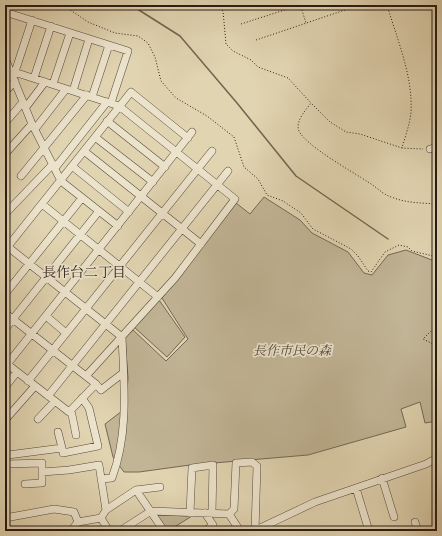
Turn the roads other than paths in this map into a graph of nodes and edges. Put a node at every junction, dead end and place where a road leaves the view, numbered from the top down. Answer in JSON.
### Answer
{"nodes":[{"id":1,"x":5,"y":12,"type":"edge"},
{"id":2,"x":32,"y":20,"type":"junction"},
{"id":3,"x":51,"y":26,"type":"junction"},
{"id":4,"x":70,"y":33,"type":"junction"},
{"id":5,"x":89,"y":38,"type":"junction"},
{"id":6,"x":109,"y":44,"type":"junction"},
{"id":7,"x":5,"y":60,"type":"edge"},
{"id":8,"x":13,"y":72,"type":"junction"},
{"id":9,"x":34,"y":78,"type":"junction"},
{"id":10,"x":15,"y":81,"type":"junction"},
{"id":11,"x":45,"y":82,"type":"junction"},
{"id":12,"x":53,"y":84,"type":"junction"},
{"id":13,"x":69,"y":90,"type":"junction"},
{"id":14,"x":5,"y":92,"type":"edge"},
{"id":15,"x":90,"y":96,"type":"junction"},
{"id":16,"x":109,"y":102,"type":"junction"},
{"id":17,"x":24,"y":104,"type":"junction"},
{"id":18,"x":119,"y":106,"type":"junction"},
{"id":19,"x":107,"y":121,"type":"junction"},
{"id":20,"x":5,"y":123,"type":"edge"},
{"id":21,"x":33,"y":126,"type":"junction"},
{"id":22,"x":96,"y":137,"type":"junction"},
{"id":23,"x":45,"y":149,"type":"junction"},
{"id":24,"x":84,"y":151,"type":"junction"},
{"id":25,"x":212,"y":151,"type":"dead end"},
{"id":26,"x":6,"y":152,"type":"edge"},
{"id":27,"x":176,"y":152,"type":"junction"},
{"id":28,"x":54,"y":166,"type":"junction"},
{"id":29,"x":72,"y":166,"type":"junction"},
{"id":30,"x":164,"y":168,"type":"junction"},
{"id":31,"x":198,"y":169,"type":"junction"},
{"id":32,"x":228,"y":171,"type":"dead end"},
{"id":33,"x":21,"y":176,"type":"dead end"},
{"id":34,"x":61,"y":181,"type":"junction"},
{"id":35,"x":153,"y":182,"type":"junction"},
{"id":36,"x":217,"y":185,"type":"junction"},
{"id":37,"x":141,"y":197,"type":"junction"},
{"id":38,"x":82,"y":198,"type":"junction"},
{"id":39,"x":42,"y":204,"type":"junction"},
{"id":40,"x":99,"y":211,"type":"junction"},
{"id":41,"x":129,"y":212,"type":"junction"},
{"id":42,"x":5,"y":214,"type":"edge"},
{"id":43,"x":162,"y":214,"type":"junction"},
{"id":44,"x":63,"y":221,"type":"junction"},
{"id":45,"x":118,"y":226,"type":"junction"},
{"id":46,"x":182,"y":229,"type":"junction"},
{"id":47,"x":80,"y":234,"type":"junction"},
{"id":48,"x":200,"y":244,"type":"junction"},
{"id":49,"x":6,"y":249,"type":"edge"},
{"id":50,"x":99,"y":249,"type":"junction"},
{"id":51,"x":29,"y":264,"type":"junction"},
{"id":52,"x":120,"y":266,"type":"junction"},
{"id":53,"x":46,"y":277,"type":"junction"},
{"id":54,"x":140,"y":282,"type":"junction"},
{"id":55,"x":65,"y":292,"type":"junction"},
{"id":56,"x":5,"y":294,"type":"edge"},
{"id":57,"x":158,"y":297,"type":"junction"},
{"id":58,"x":86,"y":308,"type":"junction"},
{"id":59,"x":5,"y":313,"type":"edge"},
{"id":60,"x":46,"y":316,"type":"junction"},
{"id":61,"x":13,"y":319,"type":"junction"},
{"id":62,"x":106,"y":324,"type":"junction"},
{"id":63,"x":5,"y":329,"type":"edge"},
{"id":64,"x":66,"y":333,"type":"junction"},
{"id":65,"x":32,"y":334,"type":"junction"},
{"id":66,"x":122,"y":337,"type":"junction"},
{"id":67,"x":53,"y":350,"type":"junction"},
{"id":68,"x":6,"y":366,"type":"edge"},
{"id":69,"x":72,"y":366,"type":"junction"},
{"id":70,"x":17,"y":372,"type":"junction"},
{"id":71,"x":123,"y":373,"type":"junction"},
{"id":72,"x":86,"y":376,"type":"junction"},
{"id":73,"x":28,"y":380,"type":"junction"},
{"id":74,"x":96,"y":384,"type":"junction"},
{"id":75,"x":5,"y":386,"type":"edge"},
{"id":76,"x":35,"y":386,"type":"junction"},
{"id":77,"x":48,"y":396,"type":"junction"},
{"id":78,"x":82,"y":398,"type":"junction"},
{"id":79,"x":55,"y":401,"type":"junction"},
{"id":80,"x":71,"y":410,"type":"junction"},
{"id":81,"x":38,"y":419,"type":"dead end"},
{"id":82,"x":5,"y":420,"type":"edge"},
{"id":83,"x":58,"y":432,"type":"dead end"},
{"id":84,"x":76,"y":435,"type":"dead end"},
{"id":85,"x":62,"y":448,"type":"junction"},
{"id":86,"x":437,"y":458,"type":"edge"},
{"id":87,"x":5,"y":460,"type":"edge"},
{"id":88,"x":42,"y":472,"type":"junction"},
{"id":89,"x":382,"y":478,"type":"junction"},
{"id":90,"x":101,"y":479,"type":"junction"},
{"id":91,"x":25,"y":484,"type":"dead end"},
{"id":92,"x":160,"y":487,"type":"dead end"},
{"id":93,"x":356,"y":488,"type":"junction"},
{"id":94,"x":136,"y":490,"type":"junction"},
{"id":95,"x":106,"y":510,"type":"junction"},
{"id":96,"x":151,"y":511,"type":"junction"},
{"id":97,"x":190,"y":513,"type":"junction"},
{"id":98,"x":209,"y":513,"type":"junction"},
{"id":99,"x":228,"y":514,"type":"junction"},
{"id":100,"x":394,"y":517,"type":"dead end"},
{"id":101,"x":5,"y":518,"type":"edge"},
{"id":102,"x":101,"y":518,"type":"junction"},
{"id":103,"x":78,"y":522,"type":"junction"},
{"id":104,"x":416,"y":522,"type":"dead end"},
{"id":105,"x":270,"y":524,"type":"junction"},
{"id":106,"x":71,"y":531,"type":"edge"},
{"id":107,"x":109,"y":531,"type":"edge"},
{"id":108,"x":120,"y":531,"type":"edge"},
{"id":109,"x":164,"y":531,"type":"edge"},
{"id":110,"x":205,"y":531,"type":"edge"},
{"id":111,"x":240,"y":531,"type":"edge"},
{"id":112,"x":254,"y":531,"type":"edge"},
{"id":113,"x":274,"y":531,"type":"edge"},
{"id":114,"x":369,"y":531,"type":"edge"},
{"id":115,"x":418,"y":531,"type":"edge"}],
"edges":[{"from":1,"to":2,"type":"street"},
{"from":2,"to":3,"type":"street"},
{"from":2,"to":8,"type":"street"},
{"from":3,"to":4,"type":"street"},
{"from":3,"to":9,"type":"street"},
{"from":4,"to":5,"type":"street"},
{"from":4,"to":12,"type":"street"},
{"from":5,"to":6,"type":"street"},
{"from":5,"to":13,"type":"street"},
{"from":6,"to":15,"type":"street"},
{"from":6,"to":16,"type":"street"},
{"from":7,"to":8,"type":"street"},
{"from":8,"to":9,"type":"street"},
{"from":8,"to":10,"type":"street"},
{"from":9,"to":11,"type":"street"},
{"from":10,"to":14,"type":"street"},
{"from":10,"to":17,"type":"street"},
{"from":11,"to":12,"type":"street"},
{"from":11,"to":17,"type":"street"},
{"from":12,"to":13,"type":"street"},
{"from":13,"to":15,"type":"street"},
{"from":13,"to":21,"type":"street"},
{"from":15,"to":16,"type":"street"},
{"from":15,"to":23,"type":"street"},
{"from":16,"to":18,"type":"street"},
{"from":16,"to":28,"type":"street"},
{"from":17,"to":20,"type":"street"},
{"from":17,"to":21,"type":"street"},
{"from":18,"to":19,"type":"street"},
{"from":18,"to":27,"type":"street"},
{"from":18,"to":27,"type":"street"},
{"from":19,"to":22,"type":"street"},
{"from":19,"to":30,"type":"street"},
{"from":21,"to":23,"type":"street"},
{"from":21,"to":26,"type":"street"},
{"from":22,"to":24,"type":"street"},
{"from":22,"to":35,"type":"street"},
{"from":23,"to":28,"type":"street"},
{"from":23,"to":33,"type":"street"},
{"from":24,"to":29,"type":"street"},
{"from":24,"to":37,"type":"street"},
{"from":25,"to":31,"type":"street"},
{"from":27,"to":30,"type":"street"},
{"from":27,"to":31,"type":"street"},
{"from":28,"to":34,"type":"street"},
{"from":28,"to":42,"type":"street"},
{"from":29,"to":34,"type":"street"},
{"from":29,"to":41,"type":"street"},
{"from":30,"to":35,"type":"street"},
{"from":31,"to":36,"type":"street"},
{"from":31,"to":43,"type":"street"},
{"from":32,"to":36,"type":"street"},
{"from":34,"to":38,"type":"street"},
{"from":34,"to":39,"type":"street"},
{"from":35,"to":37,"type":"street"},
{"from":36,"to":46,"type":"street"},
{"from":36,"to":48,"type":"street"},
{"from":37,"to":41,"type":"street"},
{"from":37,"to":43,"type":"street"},
{"from":38,"to":40,"type":"street"},
{"from":38,"to":44,"type":"street"},
{"from":39,"to":44,"type":"street"},
{"from":39,"to":49,"type":"street"},
{"from":40,"to":45,"type":"street"},
{"from":40,"to":47,"type":"street"},
{"from":41,"to":45,"type":"street"},
{"from":43,"to":46,"type":"street"},
{"from":43,"to":52,"type":"street"},
{"from":44,"to":47,"type":"street"},
{"from":44,"to":51,"type":"street"},
{"from":45,"to":50,"type":"street"},
{"from":46,"to":48,"type":"street"},
{"from":46,"to":54,"type":"street"},
{"from":47,"to":50,"type":"street"},
{"from":47,"to":53,"type":"street"},
{"from":48,"to":57,"type":"street"},
{"from":49,"to":51,"type":"street"},
{"from":50,"to":52,"type":"street"},
{"from":50,"to":55,"type":"street"},
{"from":51,"to":53,"type":"street"},
{"from":51,"to":56,"type":"street"},
{"from":52,"to":54,"type":"street"},
{"from":52,"to":58,"type":"street"},
{"from":53,"to":55,"type":"street"},
{"from":53,"to":61,"type":"street"},
{"from":54,"to":57,"type":"street"},
{"from":54,"to":62,"type":"street"},
{"from":55,"to":58,"type":"street"},
{"from":55,"to":60,"type":"street"},
{"from":57,"to":66,"type":"street"},
{"from":58,"to":62,"type":"street"},
{"from":58,"to":64,"type":"street"},
{"from":59,"to":61,"type":"street"},
{"from":60,"to":64,"type":"street"},
{"from":60,"to":65,"type":"street"},
{"from":61,"to":63,"type":"street"},
{"from":61,"to":65,"type":"street"},
{"from":62,"to":66,"type":"street"},
{"from":62,"to":69,"type":"street"},
{"from":64,"to":67,"type":"street"},
{"from":65,"to":67,"type":"street"},
{"from":65,"to":68,"type":"street"},
{"from":66,"to":71,"type":"street"},
{"from":66,"to":72,"type":"street"},
{"from":67,"to":69,"type":"street"},
{"from":67,"to":73,"type":"street"},
{"from":68,"to":70,"type":"street"},
{"from":69,"to":72,"type":"street"},
{"from":69,"to":77,"type":"street"},
{"from":70,"to":73,"type":"street"},
{"from":70,"to":75,"type":"street"},
{"from":71,"to":74,"type":"street"},
{"from":71,"to":90,"type":"street"},
{"from":72,"to":74,"type":"street"},
{"from":73,"to":76,"type":"street"},
{"from":74,"to":78,"type":"street"},
{"from":76,"to":77,"type":"street"},
{"from":76,"to":82,"type":"street"},
{"from":77,"to":79,"type":"street"},
{"from":78,"to":80,"type":"street"},
{"from":78,"to":85,"type":"street"},
{"from":79,"to":80,"type":"street"},
{"from":79,"to":81,"type":"street"},
{"from":80,"to":84,"type":"street"},
{"from":83,"to":85,"type":"street"},
{"from":85,"to":87,"type":"street"},
{"from":86,"to":89,"type":"street"},
{"from":87,"to":88,"type":"street"},
{"from":88,"to":90,"type":"street"},
{"from":88,"to":91,"type":"street"},
{"from":89,"to":93,"type":"street"},
{"from":89,"to":100,"type":"street"},
{"from":90,"to":95,"type":"street"},
{"from":92,"to":94,"type":"street"},
{"from":93,"to":105,"type":"street"},
{"from":93,"to":114,"type":"street"},
{"from":94,"to":95,"type":"street"},
{"from":94,"to":96,"type":"street"},
{"from":95,"to":102,"type":"street"},
{"from":96,"to":97,"type":"street"},
{"from":96,"to":108,"type":"street"},
{"from":96,"to":109,"type":"street"},
{"from":97,"to":98,"type":"street"},
{"from":97,"to":98,"type":"street"},
{"from":98,"to":99,"type":"street"},
{"from":98,"to":110,"type":"street"},
{"from":99,"to":111,"type":"street"},
{"from":99,"to":112,"type":"street"},
{"from":101,"to":103,"type":"street"},
{"from":102,"to":103,"type":"street"},
{"from":102,"to":107,"type":"street"},
{"from":103,"to":106,"type":"street"},
{"from":104,"to":115,"type":"street"},
{"from":105,"to":112,"type":"street"},
{"from":105,"to":113,"type":"street"}]}
